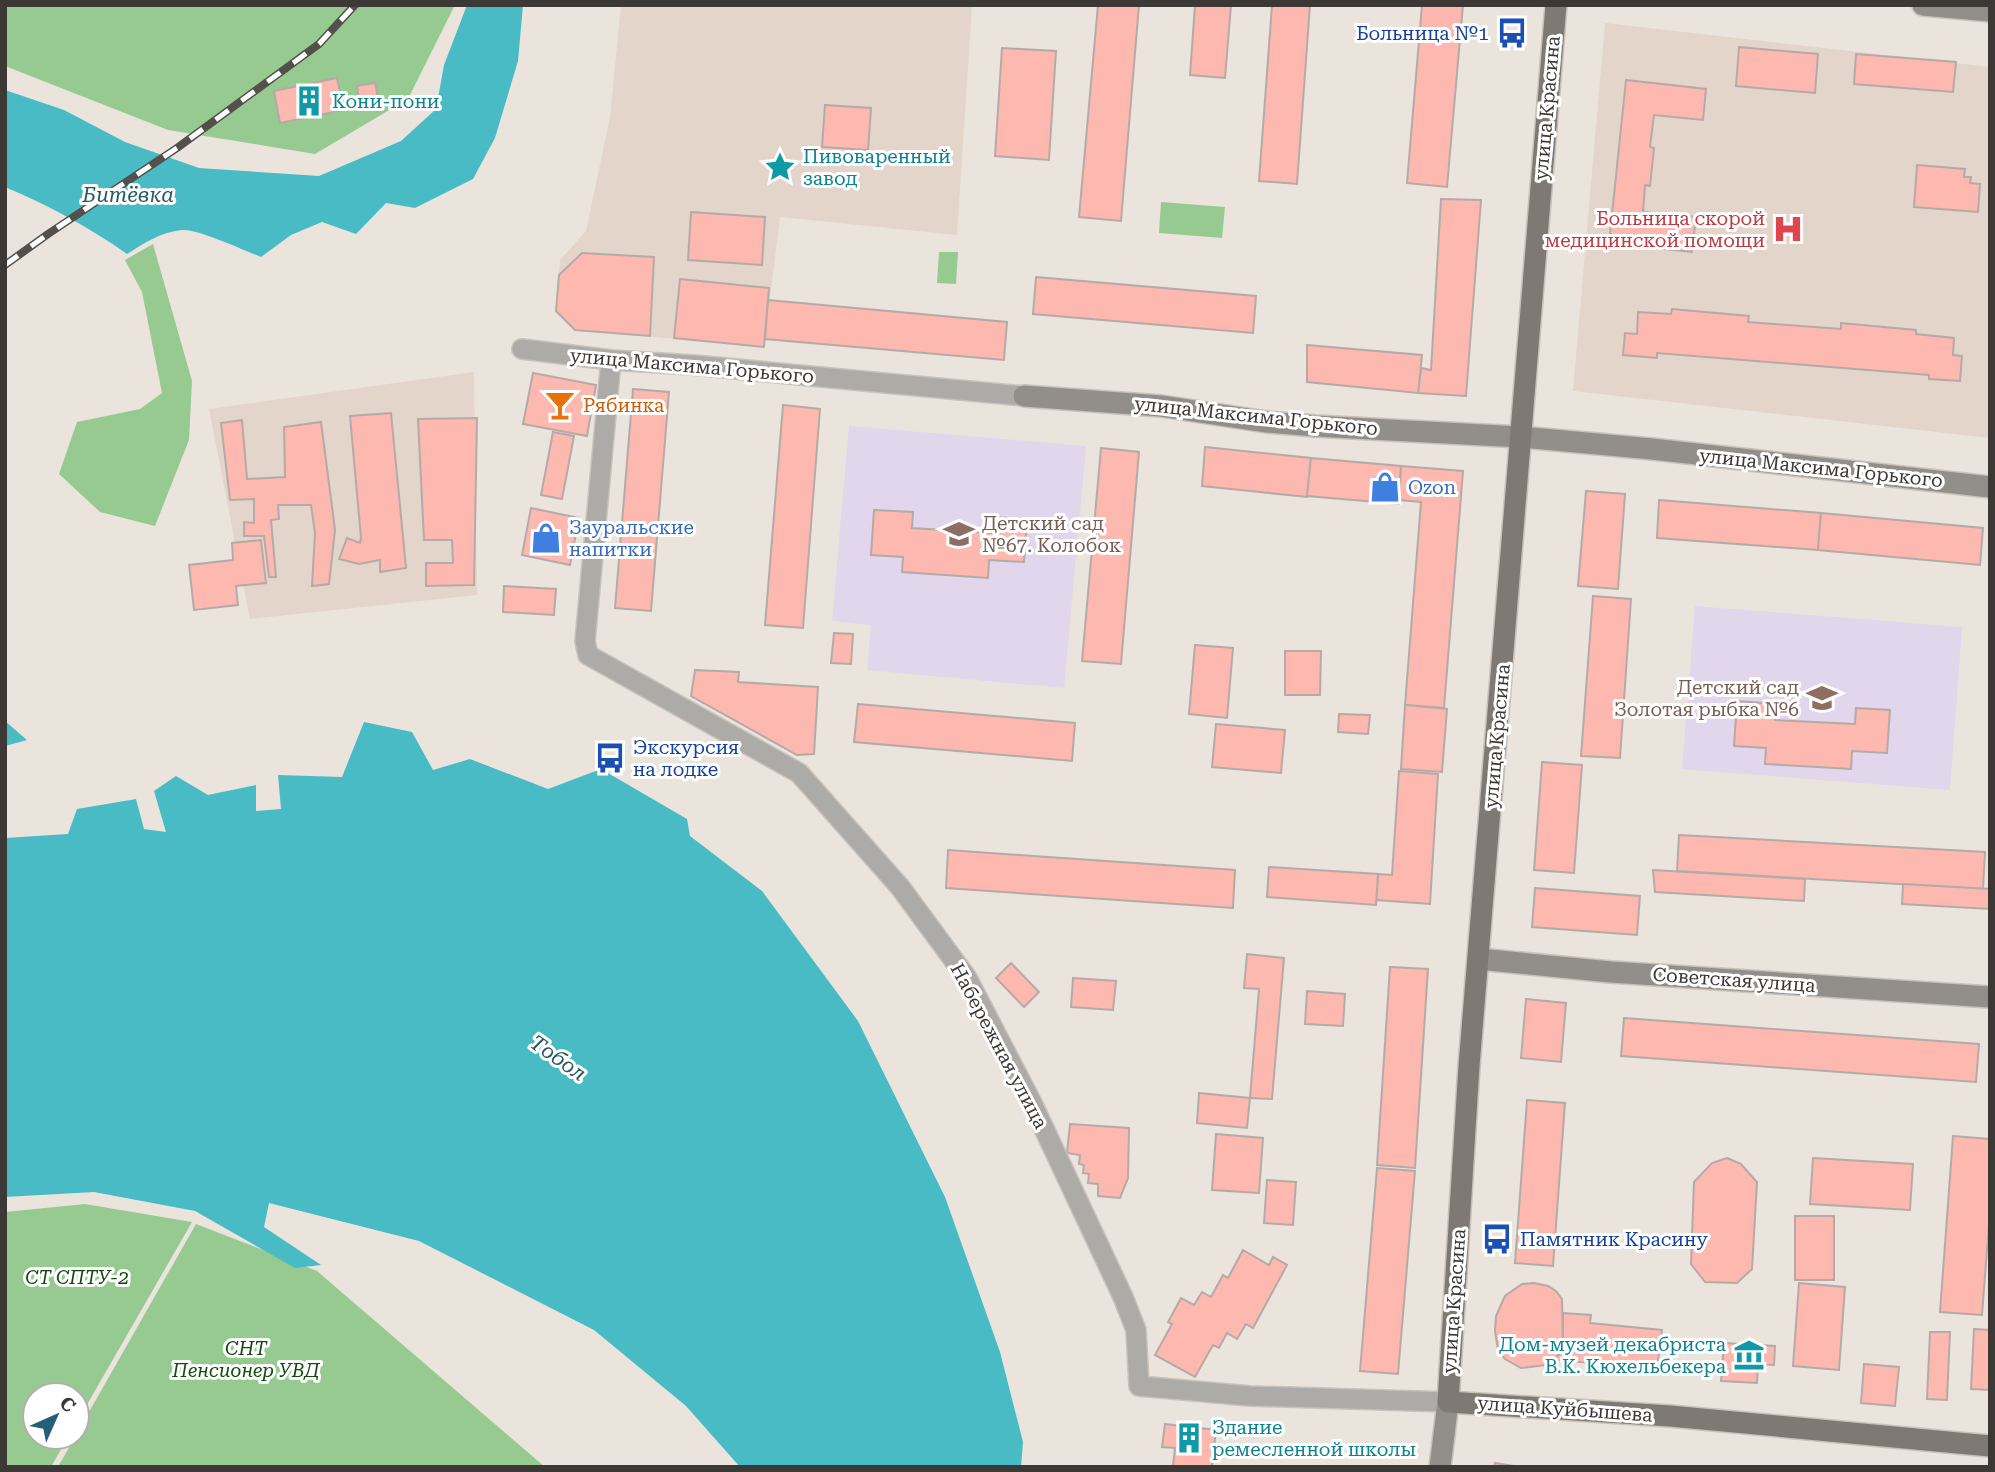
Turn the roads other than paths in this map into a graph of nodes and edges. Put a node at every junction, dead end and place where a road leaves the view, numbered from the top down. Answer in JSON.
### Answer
{"nodes":[{"id":1,"x":1556,"y":5,"type":"edge"},
{"id":2,"x":1923,"y":5,"type":"edge"},
{"id":3,"x":1990,"y":11,"type":"edge"},
{"id":4,"x":522,"y":349,"type":"dead end"},
{"id":5,"x":611,"y":360,"type":"junction"},
{"id":6,"x":1024,"y":396,"type":"joint"},
{"id":7,"x":1521,"y":437,"type":"junction"},
{"id":8,"x":1990,"y":487,"type":"edge"},
{"id":9,"x":1479,"y":959,"type":"junction"},
{"id":10,"x":1990,"y":997,"type":"edge"},
{"id":11,"x":1139,"y":1386,"type":"joint"},
{"id":12,"x":1448,"y":1402,"type":"junction"},
{"id":13,"x":1990,"y":1446,"type":"edge"},
{"id":14,"x":1440,"y":1467,"type":"edge"}],
"edges":[{"from":1,"to":7,"type":"main road","name":"улица Красина"},
{"from":2,"to":3,"type":"street"},
{"from":4,"to":5,"type":"street","name":"улица Максима Горького"},
{"from":5,"to":6,"type":"street","name":"улица Максима Горького"},
{"from":5,"to":11,"type":"street","name":"Набережная улица"},
{"from":6,"to":7,"type":"street","name":"улица Максима Горького"},
{"from":7,"to":8,"type":"street","name":"улица Максима Горького"},
{"from":7,"to":9,"type":"main road","name":"улица Красина"},
{"from":9,"to":10,"type":"street","name":"Советская улица"},
{"from":9,"to":12,"type":"main road","name":"улица Красина"},
{"from":11,"to":12,"type":"street","name":"улица Куйбышева"},
{"from":12,"to":13,"type":"main road","name":"улица Куйбышева"},
{"from":12,"to":14,"type":"street","name":"улица Красина"}]}
